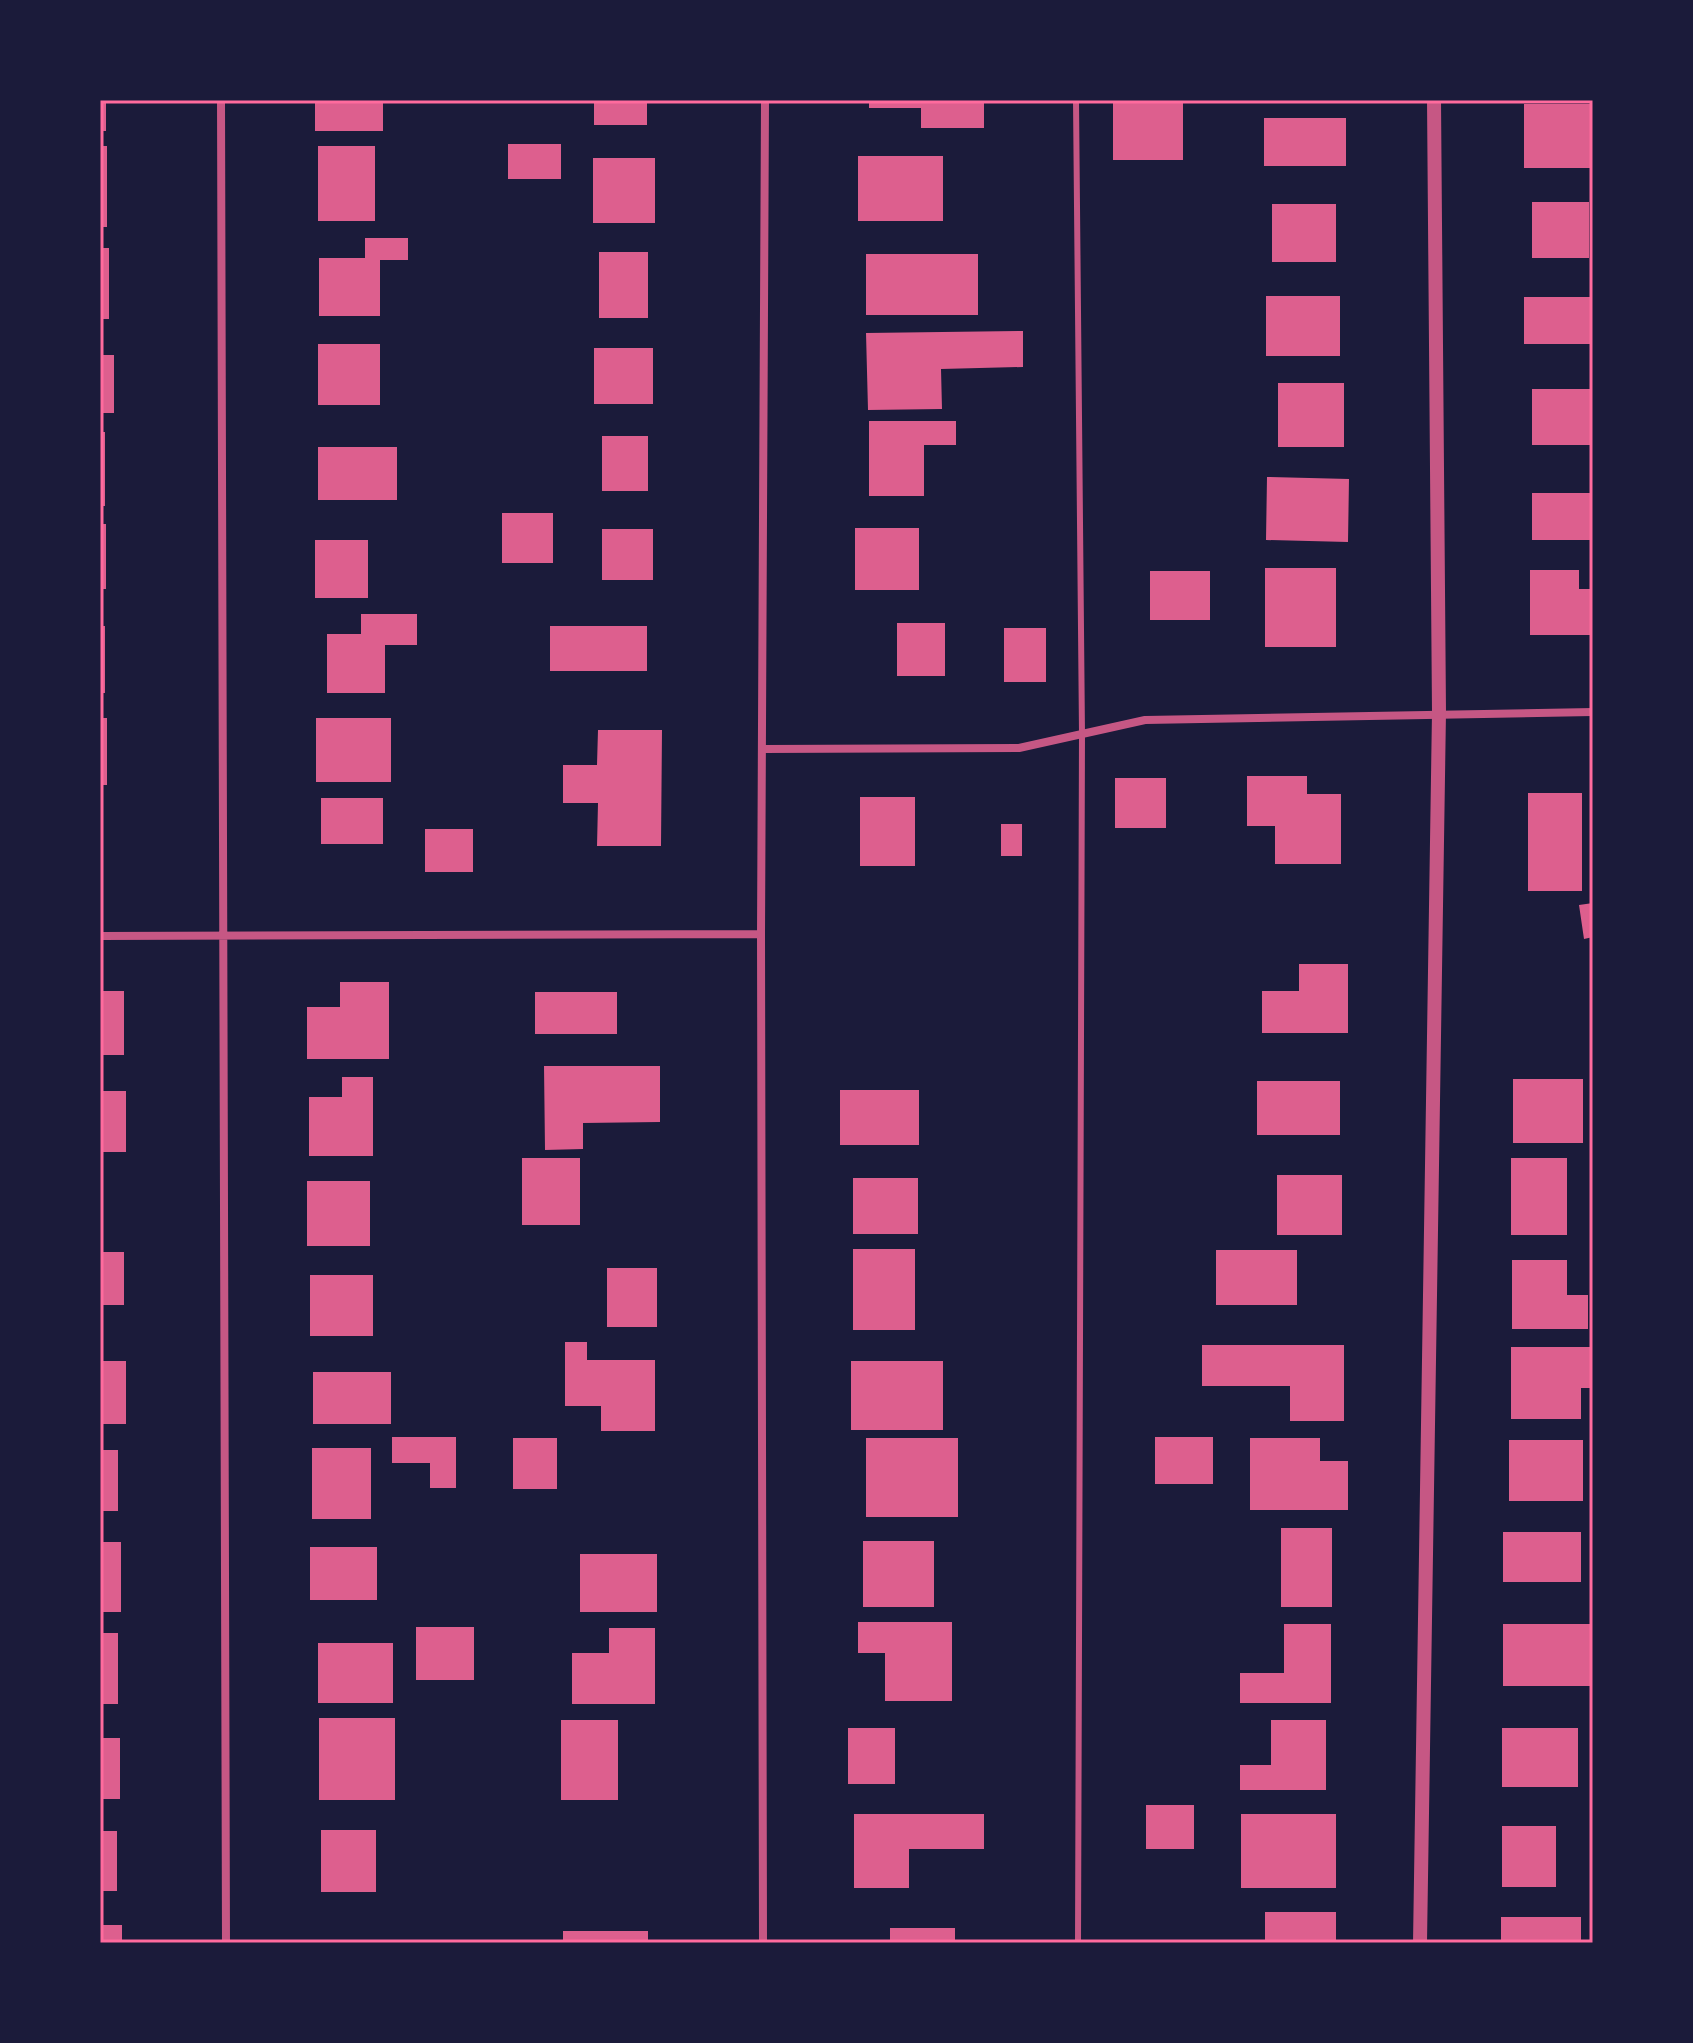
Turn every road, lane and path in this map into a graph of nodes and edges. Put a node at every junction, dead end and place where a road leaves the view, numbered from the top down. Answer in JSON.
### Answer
{"nodes":[{"id":1,"x":221,"y":100,"type":"edge"},
{"id":2,"x":765,"y":100,"type":"edge"},
{"id":3,"x":1076,"y":100,"type":"edge"},
{"id":4,"x":1434,"y":100,"type":"edge"},
{"id":5,"x":1439,"y":712,"type":"junction"},
{"id":6,"x":1593,"y":712,"type":"edge"},
{"id":7,"x":1082,"y":734,"type":"junction"},
{"id":8,"x":763,"y":749,"type":"junction"},
{"id":9,"x":761,"y":934,"type":"junction"},
{"id":10,"x":100,"y":936,"type":"edge"},
{"id":11,"x":222,"y":937,"type":"junction"},
{"id":12,"x":226,"y":1943,"type":"edge"},
{"id":13,"x":763,"y":1943,"type":"edge"},
{"id":14,"x":1078,"y":1943,"type":"edge"},
{"id":15,"x":1420,"y":1943,"type":"edge"}],
"edges":[{"from":1,"to":11,"type":"street"},
{"from":2,"to":8,"type":"street"},
{"from":3,"to":7,"type":"lane"},
{"from":4,"to":5,"type":"street"},
{"from":5,"to":6,"type":"street"},
{"from":5,"to":7,"type":"street"},
{"from":5,"to":15,"type":"street"},
{"from":7,"to":8,"type":"street"},
{"from":7,"to":14,"type":"lane"},
{"from":8,"to":9,"type":"street"},
{"from":9,"to":11,"type":"street"},
{"from":9,"to":13,"type":"street"},
{"from":10,"to":11,"type":"street"},
{"from":11,"to":12,"type":"street"}]}
